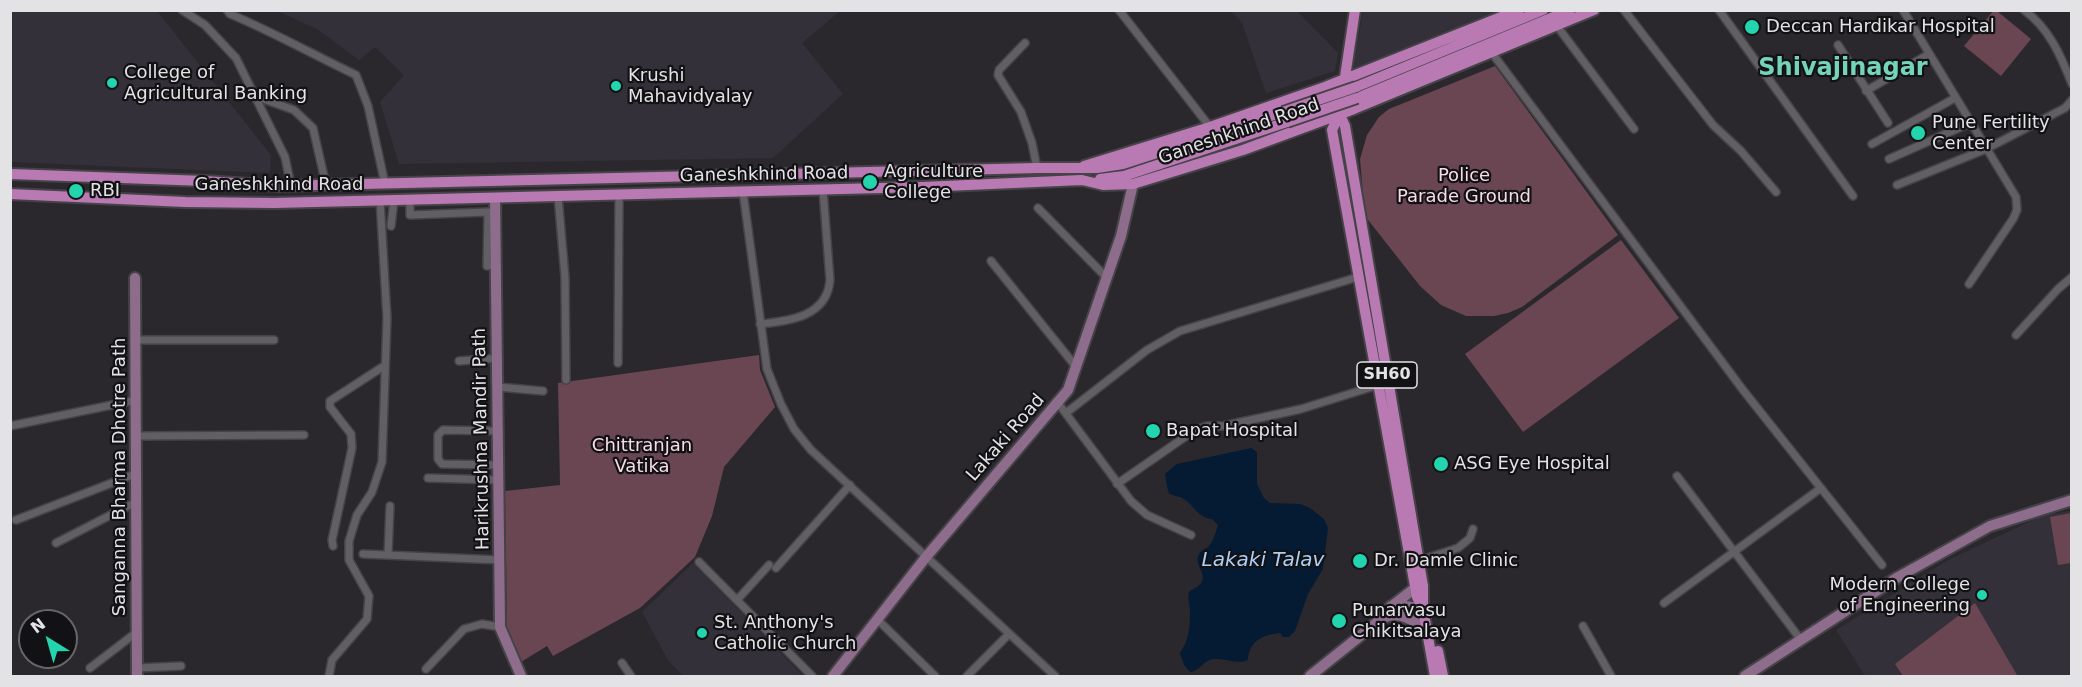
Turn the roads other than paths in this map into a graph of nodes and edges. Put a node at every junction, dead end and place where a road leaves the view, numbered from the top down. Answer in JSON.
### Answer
{"nodes":[{"id":1,"x":182,"y":10,"type":"edge"},
{"id":2,"x":227,"y":10,"type":"edge"},
{"id":3,"x":1119,"y":10,"type":"edge"},
{"id":4,"x":1355,"y":10,"type":"edge"},
{"id":5,"x":1519,"y":10,"type":"edge"},
{"id":6,"x":1543,"y":10,"type":"edge"},
{"id":7,"x":1570,"y":10,"type":"edge"},
{"id":8,"x":1594,"y":10,"type":"edge"},
{"id":9,"x":1624,"y":10,"type":"edge"},
{"id":10,"x":1719,"y":10,"type":"edge"},
{"id":11,"x":1903,"y":10,"type":"edge"},
{"id":12,"x":2024,"y":10,"type":"edge"},
{"id":13,"x":1557,"y":26,"type":"junction"},
{"id":14,"x":1025,"y":43,"type":"dead end"},
{"id":15,"x":1838,"y":45,"type":"dead end"},
{"id":16,"x":1492,"y":53,"type":"junction"},
{"id":17,"x":1929,"y":54,"type":"junction"},
{"id":18,"x":1344,"y":79,"type":"junction"},
{"id":19,"x":2072,"y":84,"type":"edge"},
{"id":20,"x":1866,"y":91,"type":"junction"},
{"id":21,"x":1356,"y":93,"type":"junction"},
{"id":22,"x":255,"y":96,"type":"junction"},
{"id":23,"x":1954,"y":98,"type":"junction"},
{"id":24,"x":2072,"y":100,"type":"edge"},
{"id":25,"x":1340,"y":115,"type":"junction"},
{"id":26,"x":1286,"y":117,"type":"junction"},
{"id":27,"x":1888,"y":123,"type":"dead end"},
{"id":28,"x":1970,"y":123,"type":"junction"},
{"id":29,"x":1210,"y":127,"type":"junction"},
{"id":30,"x":1634,"y":129,"type":"dead end"},
{"id":31,"x":1872,"y":144,"type":"dead end"},
{"id":32,"x":1986,"y":149,"type":"junction"},
{"id":33,"x":1889,"y":159,"type":"dead end"},
{"id":34,"x":1037,"y":168,"type":"junction"},
{"id":35,"x":1078,"y":168,"type":"junction"},
{"id":36,"x":10,"y":174,"type":"edge"},
{"id":37,"x":1082,"y":180,"type":"junction"},
{"id":38,"x":385,"y":184,"type":"junction"},
{"id":39,"x":1133,"y":184,"type":"junction"},
{"id":40,"x":326,"y":185,"type":"junction"},
{"id":41,"x":1897,"y":185,"type":"dead end"},
{"id":42,"x":278,"y":186,"type":"junction"},
{"id":43,"x":291,"y":186,"type":"junction"},
{"id":44,"x":823,"y":190,"type":"junction"},
{"id":45,"x":742,"y":192,"type":"junction"},
{"id":46,"x":1776,"y":192,"type":"dead end"},
{"id":47,"x":10,"y":194,"type":"edge"},
{"id":48,"x":619,"y":195,"type":"junction"},
{"id":49,"x":558,"y":196,"type":"junction"},
{"id":50,"x":1853,"y":196,"type":"dead end"},
{"id":51,"x":495,"y":198,"type":"junction"},
{"id":52,"x":380,"y":200,"type":"junction"},
{"id":53,"x":394,"y":200,"type":"junction"},
{"id":54,"x":410,"y":200,"type":"junction"},
{"id":55,"x":279,"y":203,"type":"junction"},
{"id":56,"x":1038,"y":208,"type":"dead end"},
{"id":57,"x":391,"y":226,"type":"dead end"},
{"id":58,"x":991,"y":261,"type":"dead end"},
{"id":59,"x":496,"y":264,"type":"junction"},
{"id":60,"x":1358,"y":277,"type":"junction"},
{"id":61,"x":2072,"y":277,"type":"edge"},
{"id":62,"x":135,"y":278,"type":"dead end"},
{"id":63,"x":1107,"y":278,"type":"junction"},
{"id":64,"x":1969,"y":284,"type":"dead end"},
{"id":65,"x":760,"y":324,"type":"junction"},
{"id":66,"x":2016,"y":335,"type":"dead end"},
{"id":67,"x":136,"y":340,"type":"junction"},
{"id":68,"x":274,"y":340,"type":"dead end"},
{"id":69,"x":498,"y":358,"type":"junction"},
{"id":70,"x":459,"y":361,"type":"dead end"},
{"id":71,"x":618,"y":363,"type":"dead end"},
{"id":72,"x":384,"y":366,"type":"junction"},
{"id":73,"x":1077,"y":368,"type":"junction"},
{"id":74,"x":566,"y":380,"type":"dead end"},
{"id":75,"x":1378,"y":385,"type":"junction"},
{"id":76,"x":498,"y":387,"type":"junction"},
{"id":77,"x":543,"y":391,"type":"dead end"},
{"id":78,"x":136,"y":400,"type":"junction"},
{"id":79,"x":1058,"y":403,"type":"junction"},
{"id":80,"x":1066,"y":413,"type":"junction"},
{"id":81,"x":10,"y":426,"type":"edge"},
{"id":82,"x":499,"y":431,"type":"junction"},
{"id":83,"x":303,"y":435,"type":"dead end"},
{"id":84,"x":136,"y":436,"type":"junction"},
{"id":85,"x":499,"y":465,"type":"junction"},
{"id":86,"x":135,"y":474,"type":"junction"},
{"id":87,"x":1677,"y":476,"type":"dead end"},
{"id":88,"x":428,"y":478,"type":"dead end"},
{"id":89,"x":499,"y":480,"type":"junction"},
{"id":90,"x":1117,"y":484,"type":"junction"},
{"id":91,"x":850,"y":485,"type":"junction"},
{"id":92,"x":1821,"y":488,"type":"junction"},
{"id":93,"x":2072,"y":500,"type":"edge"},
{"id":94,"x":136,"y":502,"type":"junction"},
{"id":95,"x":390,"y":506,"type":"dead end"},
{"id":96,"x":16,"y":520,"type":"dead end"},
{"id":97,"x":1473,"y":529,"type":"dead end"},
{"id":98,"x":1191,"y":535,"type":"dead end"},
{"id":99,"x":56,"y":543,"type":"dead end"},
{"id":100,"x":333,"y":546,"type":"dead end"},
{"id":101,"x":1734,"y":551,"type":"junction"},
{"id":102,"x":363,"y":554,"type":"dead end"},
{"id":103,"x":390,"y":556,"type":"junction"},
{"id":104,"x":926,"y":557,"type":"junction"},
{"id":105,"x":501,"y":560,"type":"junction"},
{"id":106,"x":1418,"y":561,"type":"junction"},
{"id":107,"x":699,"y":562,"type":"dead end"},
{"id":108,"x":1882,"y":565,"type":"dead end"},
{"id":109,"x":1419,"y":587,"type":"junction"},
{"id":110,"x":737,"y":600,"type":"junction"},
{"id":111,"x":1664,"y":603,"type":"dead end"},
{"id":112,"x":1391,"y":606,"type":"junction"},
{"id":113,"x":1423,"y":609,"type":"junction"},
{"id":114,"x":878,"y":619,"type":"junction"},
{"id":115,"x":1380,"y":620,"type":"junction"},
{"id":116,"x":1583,"y":626,"type":"dead end"},
{"id":117,"x":500,"y":627,"type":"junction"},
{"id":118,"x":1427,"y":630,"type":"junction"},
{"id":119,"x":137,"y":632,"type":"junction"},
{"id":120,"x":1009,"y":634,"type":"junction"},
{"id":121,"x":1801,"y":640,"type":"junction"},
{"id":122,"x":622,"y":663,"type":"dead end"},
{"id":123,"x":181,"y":666,"type":"dead end"},
{"id":124,"x":90,"y":668,"type":"dead end"},
{"id":125,"x":426,"y":669,"type":"dead end"},
{"id":126,"x":137,"y":672,"type":"edge"},
{"id":127,"x":1751,"y":675,"type":"edge"},
{"id":128,"x":329,"y":676,"type":"edge"},
{"id":129,"x":521,"y":676,"type":"edge"},
{"id":130,"x":631,"y":676,"type":"edge"},
{"id":131,"x":812,"y":676,"type":"edge"},
{"id":132,"x":833,"y":676,"type":"edge"},
{"id":133,"x":936,"y":676,"type":"edge"},
{"id":134,"x":967,"y":676,"type":"edge"},
{"id":135,"x":1055,"y":676,"type":"edge"},
{"id":136,"x":1310,"y":676,"type":"edge"},
{"id":137,"x":1435,"y":676,"type":"edge"},
{"id":138,"x":1443,"y":676,"type":"edge"},
{"id":139,"x":1611,"y":676,"type":"edge"}],
"edges":[{"from":1,"to":22,"type":"street"},
{"from":2,"to":38,"type":"street"},
{"from":3,"to":29,"type":"street"},
{"from":4,"to":18,"type":"main road"},
{"from":5,"to":18,"type":"main road","name":"Ganeshkhind Road"},
{"from":6,"to":21,"type":"main road"},
{"from":7,"to":21,"type":"main road"},
{"from":8,"to":13,"type":"main road","name":"Ganeshkhind Road"},
{"from":9,"to":46,"type":"street"},
{"from":10,"to":50,"type":"street"},
{"from":11,"to":17,"type":"street"},
{"from":12,"to":19,"type":"street"},
{"from":13,"to":16,"type":"main road","name":"Ganeshkhind Road"},
{"from":13,"to":30,"type":"street"},
{"from":14,"to":34,"type":"street"},
{"from":15,"to":20,"type":"street"},
{"from":16,"to":25,"type":"main road","name":"Ganeshkhind Road"},
{"from":16,"to":92,"type":"street"},
{"from":17,"to":20,"type":"street"},
{"from":17,"to":23,"type":"street"},
{"from":18,"to":25,"type":"main road"},
{"from":18,"to":26,"type":"main road","name":"Ganeshkhind Road"},
{"from":20,"to":27,"type":"street"},
{"from":21,"to":26,"type":"main road","bridge":true},
{"from":22,"to":40,"type":"street"},
{"from":22,"to":43,"type":"street"},
{"from":23,"to":28,"type":"street"},
{"from":23,"to":31,"type":"street"},
{"from":24,"to":32,"type":"street"},
{"from":25,"to":26,"type":"main road","name":"Ganeshkhind Road"},
{"from":25,"to":60,"type":"main road","number":"SH60"},
{"from":25,"to":106,"type":"main road","number":"SH60"},
{"from":26,"to":29,"type":"main road","name":"Ganeshkhind Road"},
{"from":26,"to":35,"type":"main road"},
{"from":26,"to":37,"type":"main road"},
{"from":26,"to":39,"type":"main road","name":"Ganeshkhind Road"},
{"from":28,"to":32,"type":"street"},
{"from":28,"to":33,"type":"street"},
{"from":29,"to":35,"type":"main road","name":"Ganeshkhind Road"},
{"from":32,"to":41,"type":"street"},
{"from":32,"to":64,"type":"street"},
{"from":34,"to":35,"type":"main road","name":"Ganeshkhind Road"},
{"from":34,"to":38,"type":"main road","name":"Ganeshkhind Road"},
{"from":36,"to":42,"type":"main road","name":"Ganeshkhind Road"},
{"from":37,"to":39,"type":"main road","name":"Ganeshkhind Road"},
{"from":37,"to":44,"type":"main road","name":"Ganeshkhind Road"},
{"from":38,"to":40,"type":"main road","name":"Ganeshkhind Road"},
{"from":39,"to":63,"type":"street","name":"Lakaki Road"},
{"from":40,"to":43,"type":"main road","name":"Ganeshkhind Road"},
{"from":42,"to":43,"type":"main road","name":"Ganeshkhind Road"},
{"from":42,"to":55,"type":"main road"},
{"from":44,"to":45,"type":"main road","name":"Ganeshkhind Road"},
{"from":44,"to":65,"type":"street"},
{"from":45,"to":48,"type":"main road","name":"Ganeshkhind Road"},
{"from":45,"to":65,"type":"street"},
{"from":47,"to":55,"type":"main road","name":"Ganeshkhind Road"},
{"from":48,"to":49,"type":"main road","name":"Ganeshkhind Road"},
{"from":48,"to":71,"type":"street"},
{"from":49,"to":51,"type":"main road","name":"Ganeshkhind Road"},
{"from":49,"to":74,"type":"street"},
{"from":51,"to":54,"type":"main road","name":"Ganeshkhind Road"},
{"from":51,"to":59,"type":"street","name":"Harikrushna Mandir Path"},
{"from":52,"to":53,"type":"main road","name":"Ganeshkhind Road"},
{"from":52,"to":55,"type":"main road","name":"Ganeshkhind Road"},
{"from":52,"to":72,"type":"street"},
{"from":53,"to":54,"type":"main road","name":"Ganeshkhind Road"},
{"from":53,"to":57,"type":"street"},
{"from":54,"to":59,"type":"street"},
{"from":56,"to":63,"type":"street"},
{"from":58,"to":73,"type":"street"},
{"from":59,"to":69,"type":"street","name":"Harikrushna Mandir Path"},
{"from":60,"to":75,"type":"main road","number":"SH60"},
{"from":60,"to":80,"type":"street"},
{"from":61,"to":66,"type":"street"},
{"from":62,"to":67,"type":"street","name":"Sanganna Bharma Dhotre Path"},
{"from":63,"to":73,"type":"street","name":"Lakaki Road"},
{"from":65,"to":91,"type":"street"},
{"from":67,"to":68,"type":"street"},
{"from":67,"to":78,"type":"street","name":"Sanganna Bharma Dhotre Path"},
{"from":69,"to":70,"type":"street"},
{"from":69,"to":76,"type":"street","name":"Harikrushna Mandir Path"},
{"from":72,"to":100,"type":"street"},
{"from":72,"to":128,"type":"street"},
{"from":73,"to":79,"type":"street","name":"Lakaki Road"},
{"from":75,"to":90,"type":"street"},
{"from":75,"to":109,"type":"main road","number":"SH60"},
{"from":76,"to":77,"type":"street"},
{"from":76,"to":82,"type":"street","name":"Harikrushna Mandir Path"},
{"from":78,"to":81,"type":"street"},
{"from":78,"to":84,"type":"street","name":"Sanganna Bharma Dhotre Path"},
{"from":79,"to":80,"type":"street"},
{"from":79,"to":104,"type":"street","name":"Lakaki Road"},
{"from":80,"to":90,"type":"street"},
{"from":82,"to":85,"type":"street","name":"Harikrushna Mandir Path"},
{"from":82,"to":85,"type":"street"},
{"from":83,"to":84,"type":"street"},
{"from":84,"to":86,"type":"street","name":"Sanganna Bharma Dhotre Path"},
{"from":85,"to":89,"type":"street","name":"Harikrushna Mandir Path"},
{"from":86,"to":94,"type":"street","name":"Sanganna Bharma Dhotre Path"},
{"from":86,"to":96,"type":"street"},
{"from":87,"to":101,"type":"street"},
{"from":88,"to":89,"type":"street"},
{"from":89,"to":105,"type":"street","name":"Harikrushna Mandir Path"},
{"from":90,"to":98,"type":"street"},
{"from":91,"to":104,"type":"street"},
{"from":91,"to":110,"type":"street"},
{"from":92,"to":101,"type":"street"},
{"from":92,"to":108,"type":"street"},
{"from":93,"to":121,"type":"street"},
{"from":94,"to":99,"type":"street"},
{"from":94,"to":119,"type":"street","name":"Sanganna Bharma Dhotre Path"},
{"from":95,"to":103,"type":"street"},
{"from":97,"to":106,"type":"street"},
{"from":101,"to":111,"type":"street"},
{"from":101,"to":121,"type":"street"},
{"from":102,"to":103,"type":"street"},
{"from":103,"to":105,"type":"street"},
{"from":104,"to":114,"type":"street","name":"Lakaki Road"},
{"from":104,"to":120,"type":"street"},
{"from":105,"to":117,"type":"street","name":"Harikrushna Mandir Path"},
{"from":106,"to":109,"type":"main road","number":"SH60"},
{"from":107,"to":110,"type":"street"},
{"from":109,"to":112,"type":"street"},
{"from":109,"to":113,"type":"main road","number":"SH60"},
{"from":110,"to":131,"type":"street"},
{"from":112,"to":113,"type":"street"},
{"from":112,"to":115,"type":"street"},
{"from":113,"to":118,"type":"main road","number":"SH60"},
{"from":113,"to":138,"type":"main road","number":"SH60"},
{"from":114,"to":132,"type":"street","name":"Lakaki Road"},
{"from":114,"to":133,"type":"street"},
{"from":115,"to":118,"type":"street"},
{"from":115,"to":136,"type":"street"},
{"from":116,"to":139,"type":"street"},
{"from":117,"to":125,"type":"street"},
{"from":117,"to":129,"type":"street","name":"Harikrushna Mandir Path"},
{"from":118,"to":137,"type":"main road","number":"SH60"},
{"from":119,"to":124,"type":"street"},
{"from":119,"to":126,"type":"street","name":"Sanganna Bharma Dhotre Path"},
{"from":120,"to":134,"type":"street"},
{"from":120,"to":135,"type":"street"},
{"from":121,"to":127,"type":"street"},
{"from":122,"to":130,"type":"street"},
{"from":123,"to":126,"type":"street"}]}
